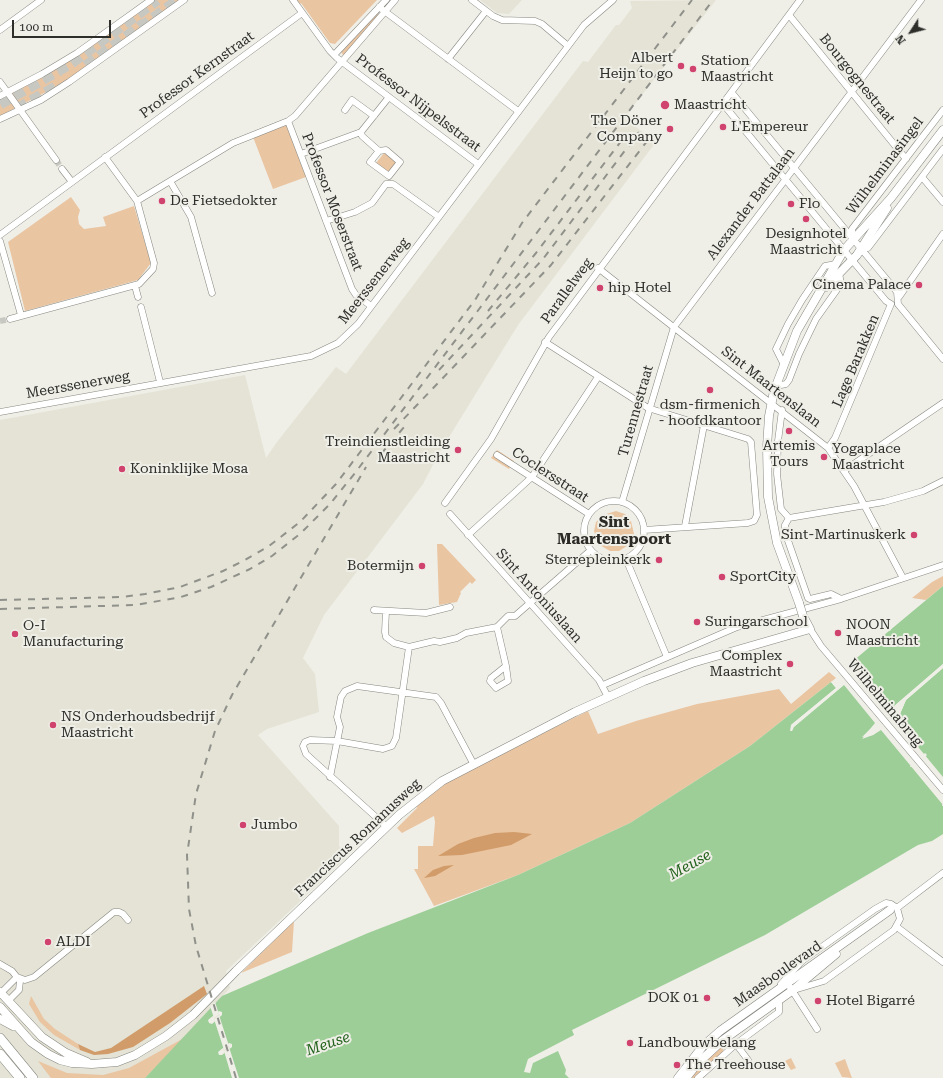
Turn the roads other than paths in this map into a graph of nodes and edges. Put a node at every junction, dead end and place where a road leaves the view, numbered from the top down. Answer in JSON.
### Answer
{"nodes":[{"id":1,"x":41,"y":0,"type":"edge"},
{"id":2,"x":151,"y":0,"type":"edge"},
{"id":3,"x":184,"y":0,"type":"edge"},
{"id":4,"x":293,"y":0,"type":"edge"},
{"id":5,"x":386,"y":0,"type":"edge"},
{"id":6,"x":395,"y":0,"type":"edge"},
{"id":7,"x":472,"y":0,"type":"edge"},
{"id":8,"x":613,"y":0,"type":"edge"},
{"id":9,"x":800,"y":0,"type":"edge"},
{"id":10,"x":921,"y":0,"type":"edge"},
{"id":11,"x":379,"y":7,"type":"junction"},
{"id":12,"x":486,"y":11,"type":"junction"},
{"id":13,"x":385,"y":12,"type":"junction"},
{"id":14,"x":302,"y":13,"type":"junction"},
{"id":15,"x":790,"y":15,"type":"junction"},
{"id":16,"x":0,"y":30,"type":"edge"},
{"id":17,"x":568,"y":46,"type":"junction"},
{"id":18,"x":334,"y":55,"type":"junction"},
{"id":19,"x":448,"y":59,"type":"junction"},
{"id":20,"x":342,"y":62,"type":"junction"},
{"id":21,"x":0,"y":82,"type":"edge"},
{"id":22,"x":852,"y":91,"type":"junction"},
{"id":23,"x":8,"y":92,"type":"junction"},
{"id":24,"x":732,"y":92,"type":"junction"},
{"id":25,"x":0,"y":96,"type":"edge"},
{"id":26,"x":389,"y":97,"type":"junction"},
{"id":27,"x":723,"y":104,"type":"junction"},
{"id":28,"x":20,"y":110,"type":"junction"},
{"id":29,"x":344,"y":110,"type":"dead end"},
{"id":30,"x":943,"y":110,"type":"edge"},
{"id":31,"x":518,"y":111,"type":"junction"},
{"id":32,"x":374,"y":116,"type":"junction"},
{"id":33,"x":0,"y":119,"type":"edge"},
{"id":34,"x":288,"y":121,"type":"junction"},
{"id":35,"x":943,"y":130,"type":"edge"},
{"id":36,"x":361,"y":132,"type":"junction"},
{"id":37,"x":943,"y":149,"type":"edge"},
{"id":38,"x":379,"y":151,"type":"junction"},
{"id":39,"x":301,"y":154,"type":"junction"},
{"id":40,"x":105,"y":157,"type":"junction"},
{"id":41,"x":906,"y":158,"type":"junction"},
{"id":42,"x":56,"y":160,"type":"tunnel mouth"},
{"id":43,"x":478,"y":164,"type":"junction"},
{"id":44,"x":794,"y":167,"type":"junction"},
{"id":45,"x":62,"y":169,"type":"tunnel mouth"},
{"id":46,"x":922,"y":177,"type":"junction"},
{"id":47,"x":785,"y":179,"type":"junction"},
{"id":48,"x":170,"y":181,"type":"junction"},
{"id":49,"x":72,"y":182,"type":"junction"},
{"id":50,"x":891,"y":198,"type":"junction"},
{"id":51,"x":137,"y":201,"type":"junction"},
{"id":52,"x":943,"y":202,"type":"edge"},
{"id":53,"x":438,"y":217,"type":"junction"},
{"id":54,"x":326,"y":221,"type":"junction"},
{"id":55,"x":943,"y":234,"type":"edge"},
{"id":56,"x":0,"y":235,"type":"edge"},
{"id":57,"x":853,"y":239,"type":"junction"},
{"id":58,"x":0,"y":241,"type":"edge"},
{"id":59,"x":861,"y":248,"type":"junction"},
{"id":60,"x":844,"y":250,"type":"junction"},
{"id":61,"x":852,"y":260,"type":"junction"},
{"id":62,"x":836,"y":264,"type":"junction"},
{"id":63,"x":598,"y":268,"type":"junction"},
{"id":64,"x":839,"y":274,"type":"junction"},
{"id":65,"x":135,"y":286,"type":"junction"},
{"id":66,"x":212,"y":293,"type":"dead end"},
{"id":67,"x":818,"y":295,"type":"junction"},
{"id":68,"x":138,"y":297,"type":"dead end"},
{"id":69,"x":899,"y":297,"type":"junction"},
{"id":70,"x":895,"y":304,"type":"junction"},
{"id":71,"x":371,"y":306,"type":"junction"},
{"id":72,"x":141,"y":307,"type":"dead end"},
{"id":73,"x":21,"y":316,"type":"junction"},
{"id":74,"x":10,"y":319,"type":"tunnel mouth"},
{"id":75,"x":674,"y":327,"type":"junction"},
{"id":76,"x":545,"y":342,"type":"junction"},
{"id":77,"x":943,"y":359,"type":"edge"},
{"id":78,"x":783,"y":363,"type":"junction"},
{"id":79,"x":598,"y":377,"type":"junction"},
{"id":80,"x":160,"y":382,"type":"junction"},
{"id":81,"x":776,"y":386,"type":"junction"},
{"id":82,"x":771,"y":402,"type":"junction"},
{"id":83,"x":943,"y":403,"type":"edge"},
{"id":84,"x":648,"y":408,"type":"junction"},
{"id":85,"x":782,"y":410,"type":"junction"},
{"id":86,"x":0,"y":412,"type":"edge"},
{"id":87,"x":704,"y":425,"type":"junction"},
{"id":88,"x":828,"y":448,"type":"junction"},
{"id":89,"x":497,"y":455,"type":"dead end"},
{"id":90,"x":845,"y":470,"type":"junction"},
{"id":91,"x":532,"y":478,"type":"junction"},
{"id":92,"x":943,"y":481,"type":"edge"},
{"id":93,"x":622,"y":502,"type":"junction"},
{"id":94,"x":445,"y":503,"type":"dead end"},
{"id":95,"x":864,"y":505,"type":"junction"},
{"id":96,"x":450,"y":514,"type":"dead end"},
{"id":97,"x":589,"y":514,"type":"junction"},
{"id":98,"x":789,"y":518,"type":"junction"},
{"id":99,"x":685,"y":526,"type":"junction"},
{"id":100,"x":644,"y":530,"type":"junction"},
{"id":101,"x":468,"y":535,"type":"junction"},
{"id":102,"x":591,"y":550,"type":"junction"},
{"id":103,"x":626,"y":559,"type":"junction"},
{"id":104,"x":943,"y":564,"type":"edge"},
{"id":105,"x":903,"y":578,"type":"junction"},
{"id":106,"x":841,"y":599,"type":"junction"},
{"id":107,"x":530,"y":603,"type":"junction"},
{"id":108,"x":450,"y":607,"type":"dead end"},
{"id":109,"x":374,"y":610,"type":"dead end"},
{"id":110,"x":386,"y":611,"type":"junction"},
{"id":111,"x":497,"y":626,"type":"junction"},
{"id":112,"x":810,"y":629,"type":"junction"},
{"id":113,"x":409,"y":647,"type":"junction"},
{"id":114,"x":667,"y":657,"type":"junction"},
{"id":115,"x":506,"y":666,"type":"dead end"},
{"id":116,"x":603,"y":685,"type":"junction"},
{"id":117,"x":403,"y":692,"type":"junction"},
{"id":118,"x":608,"y":697,"type":"junction"},
{"id":119,"x":337,"y":741,"type":"junction"},
{"id":120,"x":473,"y":763,"type":"junction"},
{"id":121,"x":330,"y":777,"type":"junction"},
{"id":122,"x":943,"y":790,"type":"edge"},
{"id":123,"x":386,"y":828,"type":"junction"},
{"id":124,"x":943,"y":873,"type":"edge"},
{"id":125,"x":893,"y":910,"type":"junction"},
{"id":126,"x":128,"y":920,"type":"dead end"},
{"id":127,"x":897,"y":927,"type":"junction"},
{"id":128,"x":943,"y":962,"type":"edge"},
{"id":129,"x":0,"y":964,"type":"edge"},
{"id":130,"x":17,"y":977,"type":"junction"},
{"id":131,"x":790,"y":987,"type":"junction"},
{"id":132,"x":0,"y":993,"type":"edge"},
{"id":133,"x":770,"y":995,"type":"junction"},
{"id":134,"x":779,"y":1000,"type":"junction"},
{"id":135,"x":8,"y":1001,"type":"junction"},
{"id":136,"x":0,"y":1007,"type":"edge"},
{"id":137,"x":0,"y":1019,"type":"edge"},
{"id":138,"x":817,"y":1029,"type":"dead end"},
{"id":139,"x":22,"y":1032,"type":"junction"},
{"id":140,"x":0,"y":1038,"type":"edge"},
{"id":141,"x":723,"y":1040,"type":"junction"},
{"id":142,"x":736,"y":1044,"type":"junction"},
{"id":143,"x":0,"y":1054,"type":"edge"},
{"id":144,"x":748,"y":1060,"type":"dead end"},
{"id":145,"x":92,"y":1064,"type":"junction"},
{"id":146,"x":690,"y":1068,"type":"junction"},
{"id":147,"x":20,"y":1078,"type":"edge"},
{"id":148,"x":33,"y":1078,"type":"edge"},
{"id":149,"x":678,"y":1078,"type":"edge"},
{"id":150,"x":686,"y":1078,"type":"edge"},
{"id":151,"x":698,"y":1078,"type":"edge"}],
"edges":[{"from":1,"to":16,"type":"street"},
{"from":2,"to":23,"type":"street"},
{"from":3,"to":28,"type":"street"},
{"from":4,"to":14,"type":"street","name":"Professor Nijpelsstraat"},
{"from":5,"to":11,"type":"street"},
{"from":6,"to":13,"type":"street"},
{"from":7,"to":12,"type":"street"},
{"from":8,"to":17,"type":"street","name":"Meerssenerweg"},
{"from":9,"to":15,"type":"street","name":"Parallelweg"},
{"from":10,"to":22,"type":"street","name":"Alexander Battalaan"},
{"from":11,"to":13,"type":"street"},
{"from":11,"to":18,"type":"street"},
{"from":12,"to":17,"type":"street"},
{"from":12,"to":19,"type":"street"},
{"from":13,"to":19,"type":"street"},
{"from":13,"to":20,"type":"street"},
{"from":14,"to":18,"type":"street","name":"Professor Nijpelsstraat"},
{"from":14,"to":40,"type":"street","name":"Professor Kernstraat"},
{"from":15,"to":22,"type":"street","name":"Bourgognestraat"},
{"from":15,"to":24,"type":"street","name":"Parallelweg"},
{"from":17,"to":31,"type":"street","name":"Meerssenerweg"},
{"from":18,"to":20,"type":"street","name":"Professor Nijpelsstraat"},
{"from":19,"to":31,"type":"street"},
{"from":20,"to":26,"type":"street","name":"Professor Nijpelsstraat"},
{"from":20,"to":34,"type":"street"},
{"from":21,"to":23,"type":"street"},
{"from":22,"to":41,"type":"street","name":"Bourgognestraat"},
{"from":22,"to":44,"type":"street","name":"Alexander Battalaan"},
{"from":23,"to":25,"type":"street"},
{"from":23,"to":28,"type":"street"},
{"from":24,"to":27,"type":"street","name":"Parallelweg"},
{"from":24,"to":44,"type":"street"},
{"from":26,"to":32,"type":"street"},
{"from":26,"to":43,"type":"street","name":"Professor Nijpelsstraat"},
{"from":27,"to":47,"type":"street"},
{"from":27,"to":63,"type":"street","name":"Parallelweg"},
{"from":28,"to":33,"type":"street"},
{"from":28,"to":42,"type":"street"},
{"from":29,"to":32,"type":"street"},
{"from":30,"to":41,"type":"street","name":"Wilhelminasingel"},
{"from":31,"to":43,"type":"street","name":"Meerssenerweg"},
{"from":32,"to":36,"type":"street"},
{"from":34,"to":39,"type":"street","name":"Professor Moserstraat"},
{"from":34,"to":48,"type":"street"},
{"from":35,"to":50,"type":"street","name":"Wilhelminasingel"},
{"from":36,"to":38,"type":"street"},
{"from":36,"to":39,"type":"street"},
{"from":37,"to":46,"type":"street"},
{"from":38,"to":38,"type":"street"},
{"from":39,"to":54,"type":"street","name":"Professor Moserstraat"},
{"from":40,"to":49,"type":"street","name":"Professor Kernstraat"},
{"from":40,"to":51,"type":"street"},
{"from":41,"to":57,"type":"street","name":"Wilhelminasingel"},
{"from":43,"to":53,"type":"street","name":"Meerssenerweg"},
{"from":44,"to":47,"type":"street","name":"Alexander Battalaan"},
{"from":44,"to":57,"type":"street"},
{"from":45,"to":49,"type":"street"},
{"from":46,"to":52,"type":"street"},
{"from":46,"to":59,"type":"street"},
{"from":47,"to":60,"type":"street"},
{"from":47,"to":75,"type":"street","name":"Alexander Battalaan"},
{"from":48,"to":51,"type":"street"},
{"from":48,"to":66,"type":"street"},
{"from":49,"to":56,"type":"street","name":"Professor Kernstraat"},
{"from":50,"to":57,"type":"street","name":"Wilhelminasingel"},
{"from":50,"to":59,"type":"street","name":"Wilhelminasingel"},
{"from":51,"to":65,"type":"street"},
{"from":53,"to":54,"type":"street"},
{"from":53,"to":71,"type":"street","name":"Meerssenerweg"},
{"from":54,"to":71,"type":"street","name":"Professor Moserstraat"},
{"from":55,"to":69,"type":"street"},
{"from":57,"to":59,"type":"street"},
{"from":57,"to":60,"type":"street","name":"Wilhelminasingel"},
{"from":58,"to":73,"type":"street"},
{"from":59,"to":61,"type":"street","name":"Wilhelminasingel"},
{"from":59,"to":69,"type":"street"},
{"from":60,"to":61,"type":"street"},
{"from":60,"to":62,"type":"street","name":"Wilhelminasingel"},
{"from":61,"to":64,"type":"street","name":"Wilhelminasingel"},
{"from":61,"to":70,"type":"street"},
{"from":62,"to":67,"type":"street","name":"Wilhelminasingel"},
{"from":62,"to":78,"type":"street","name":"Wilhelminasingel"},
{"from":63,"to":75,"type":"street","name":"Sint Maartenslaan"},
{"from":63,"to":76,"type":"street","name":"Parallelweg"},
{"from":64,"to":67,"type":"street","name":"Wilhelminasingel"},
{"from":64,"to":81,"type":"street"},
{"from":65,"to":68,"type":"street"},
{"from":65,"to":73,"type":"street"},
{"from":67,"to":78,"type":"street","name":"Wilhelminasingel"},
{"from":69,"to":70,"type":"street","name":"Lage Barakken"},
{"from":70,"to":77,"type":"street"},
{"from":70,"to":88,"type":"street","name":"Lage Barakken"},
{"from":71,"to":80,"type":"street","name":"Meerssenerweg"},
{"from":72,"to":80,"type":"street"},
{"from":73,"to":74,"type":"street"},
{"from":75,"to":82,"type":"street","name":"Sint Maartenslaan"},
{"from":75,"to":84,"type":"street","name":"Turennestraat"},
{"from":76,"to":79,"type":"street"},
{"from":76,"to":94,"type":"street","name":"Parallelweg"},
{"from":78,"to":81,"type":"street","name":"Wilhelminasingel"},
{"from":79,"to":84,"type":"street"},
{"from":79,"to":91,"type":"street"},
{"from":80,"to":86,"type":"street","name":"Meerssenerweg"},
{"from":81,"to":82,"type":"street","name":"Wilhelminasingel"},
{"from":82,"to":85,"type":"street","name":"Sint Maartenslaan"},
{"from":82,"to":112,"type":"street","name":"Wilhelminasingel","bridge":true},
{"from":83,"to":90,"type":"street"},
{"from":84,"to":87,"type":"street"},
{"from":84,"to":93,"type":"street","name":"Turennestraat"},
{"from":85,"to":88,"type":"street","name":"Sint Maartenslaan"},
{"from":85,"to":98,"type":"street"},
{"from":87,"to":99,"type":"street"},
{"from":87,"to":99,"type":"street"},
{"from":88,"to":90,"type":"street","name":"Sint Maartenslaan"},
{"from":89,"to":91,"type":"street","name":"Coclersstraat"},
{"from":90,"to":95,"type":"street","name":"Sint Maartenslaan"},
{"from":91,"to":97,"type":"street","name":"Coclersstraat"},
{"from":91,"to":101,"type":"street"},
{"from":92,"to":95,"type":"street"},
{"from":93,"to":97,"type":"street"},
{"from":93,"to":100,"type":"street"},
{"from":95,"to":98,"type":"street"},
{"from":95,"to":105,"type":"street","name":"Sint Maartenslaan"},
{"from":96,"to":101,"type":"street","name":"Sint Antoniuslaan"},
{"from":97,"to":102,"type":"street"},
{"from":98,"to":106,"type":"street"},
{"from":99,"to":100,"type":"street"},
{"from":100,"to":103,"type":"street"},
{"from":101,"to":107,"type":"street","name":"Sint Antoniuslaan"},
{"from":102,"to":103,"type":"street"},
{"from":102,"to":107,"type":"street"},
{"from":103,"to":114,"type":"street"},
{"from":104,"to":105,"type":"street"},
{"from":105,"to":106,"type":"street"},
{"from":106,"to":114,"type":"street"},
{"from":107,"to":111,"type":"street"},
{"from":107,"to":116,"type":"street","name":"Sint Antoniuslaan"},
{"from":108,"to":110,"type":"street"},
{"from":109,"to":110,"type":"street"},
{"from":110,"to":113,"type":"street"},
{"from":111,"to":113,"type":"street"},
{"from":111,"to":115,"type":"street"},
{"from":112,"to":118,"type":"street","name":"Franciscus Romanusweg"},
{"from":112,"to":122,"type":"street","name":"Wilhelminabrug"},
{"from":113,"to":117,"type":"street"},
{"from":114,"to":116,"type":"street"},
{"from":116,"to":118,"type":"street","name":"Sint Antoniuslaan"},
{"from":117,"to":119,"type":"street"},
{"from":117,"to":119,"type":"street"},
{"from":117,"to":120,"type":"street"},
{"from":118,"to":120,"type":"street","name":"Franciscus Romanusweg"},
{"from":119,"to":121,"type":"street"},
{"from":119,"to":121,"type":"street"},
{"from":120,"to":123,"type":"street","name":"Franciscus Romanusweg"},
{"from":121,"to":123,"type":"street"},
{"from":123,"to":145,"type":"street","name":"Franciscus Romanusweg"},
{"from":124,"to":125,"type":"street"},
{"from":125,"to":127,"type":"street"},
{"from":125,"to":131,"type":"street","name":"Maasboulevard"},
{"from":125,"to":133,"type":"street"},
{"from":126,"to":130,"type":"street"},
{"from":127,"to":128,"type":"street"},
{"from":127,"to":131,"type":"street"},
{"from":129,"to":130,"type":"street"},
{"from":130,"to":132,"type":"street"},
{"from":130,"to":135,"type":"street"},
{"from":131,"to":133,"type":"street","name":"Maasboulevard"},
{"from":131,"to":134,"type":"street","name":"Maasboulevard"},
{"from":131,"to":138,"type":"street"},
{"from":132,"to":135,"type":"street","name":"Franciscus Romanusweg"},
{"from":133,"to":146,"type":"street","name":"Maasboulevard"},
{"from":134,"to":141,"type":"street","name":"Maasboulevard"},
{"from":134,"to":142,"type":"street"},
{"from":135,"to":136,"type":"street","name":"Franciscus Romanusweg"},
{"from":135,"to":145,"type":"street","name":"Franciscus Romanusweg"},
{"from":136,"to":139,"type":"street","name":"Franciscus Romanusweg"},
{"from":137,"to":139,"type":"street"},
{"from":139,"to":145,"type":"street","name":"Franciscus Romanusweg"},
{"from":140,"to":148,"type":"main road"},
{"from":141,"to":142,"type":"street"},
{"from":141,"to":146,"type":"street","name":"Maasboulevard"},
{"from":142,"to":144,"type":"street"},
{"from":142,"to":151,"type":"street"},
{"from":143,"to":147,"type":"main road"},
{"from":146,"to":149,"type":"street"},
{"from":146,"to":150,"type":"street"}]}
